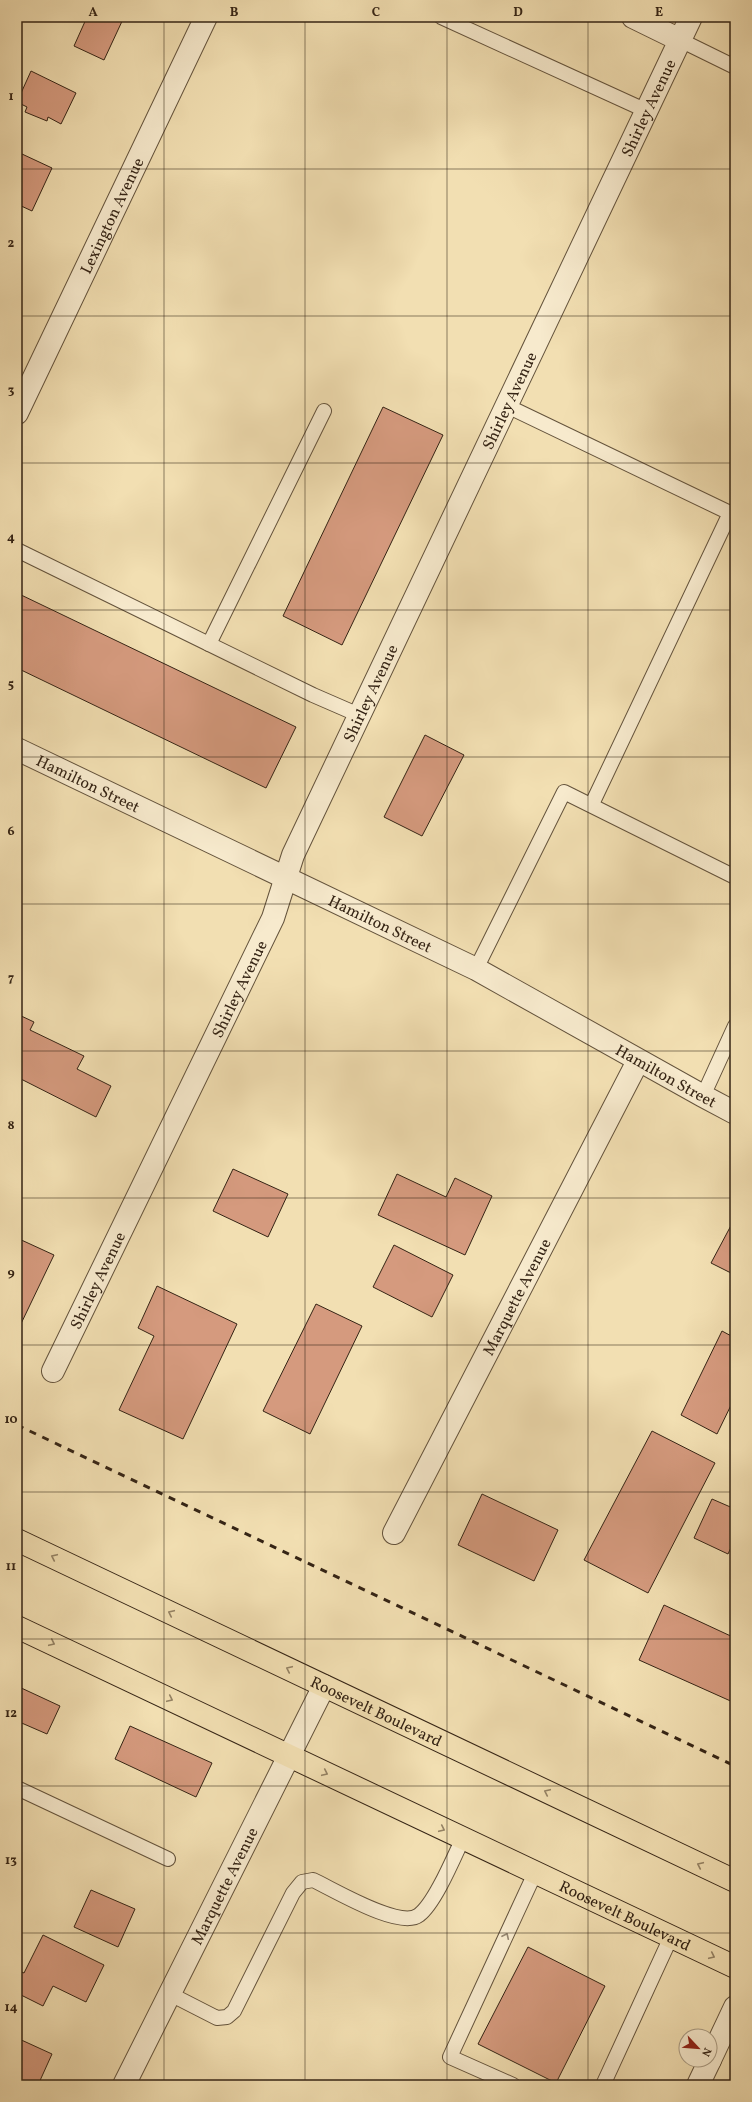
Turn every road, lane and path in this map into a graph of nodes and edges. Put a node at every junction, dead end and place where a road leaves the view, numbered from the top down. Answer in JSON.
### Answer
{"nodes":[{"id":1,"x":206,"y":17,"type":"edge"},
{"id":2,"x":440,"y":17,"type":"edge"},
{"id":3,"x":633,"y":17,"type":"edge"},
{"id":4,"x":692,"y":17,"type":"edge"},
{"id":5,"x":680,"y":40,"type":"junction"},
{"id":6,"x":735,"y":68,"type":"edge"},
{"id":7,"x":647,"y":111,"type":"junction"},
{"id":8,"x":507,"y":406,"type":"junction"},
{"id":9,"x":324,"y":411,"type":"dead end"},
{"id":10,"x":17,"y":413,"type":"edge"},
{"id":11,"x":732,"y":508,"type":"edge"},
{"id":12,"x":17,"y":550,"type":"edge"},
{"id":13,"x":209,"y":644,"type":"junction"},
{"id":14,"x":359,"y":715,"type":"junction"},
{"id":15,"x":17,"y":749,"type":"edge"},
{"id":16,"x":592,"y":804,"type":"junction"},
{"id":17,"x":286,"y":877,"type":"junction"},
{"id":18,"x":735,"y":877,"type":"edge"},
{"id":19,"x":476,"y":969,"type":"junction"},
{"id":20,"x":735,"y":1026,"type":"edge"},
{"id":21,"x":638,"y":1061,"type":"junction"},
{"id":22,"x":702,"y":1096,"type":"junction"},
{"id":23,"x":735,"y":1113,"type":"edge"},
{"id":24,"x":53,"y":1371,"type":"dead end"},
{"id":25,"x":394,"y":1533,"type":"dead end"},
{"id":26,"x":17,"y":1540,"type":"edge"},
{"id":27,"x":17,"y":1627,"type":"edge"},
{"id":28,"x":324,"y":1686,"type":"junction"},
{"id":29,"x":290,"y":1756,"type":"junction"},
{"id":30,"x":17,"y":1788,"type":"edge"},
{"id":31,"x":463,"y":1838,"type":"junction"},
{"id":32,"x":168,"y":1859,"type":"dead end"},
{"id":33,"x":535,"y":1873,"type":"junction"},
{"id":34,"x":735,"y":1881,"type":"edge"},
{"id":35,"x":671,"y":1937,"type":"junction"},
{"id":36,"x":735,"y":1967,"type":"edge"},
{"id":37,"x":170,"y":1994,"type":"junction"},
{"id":38,"x":735,"y":2007,"type":"edge"},
{"id":39,"x":718,"y":2043,"type":"edge"},
{"id":40,"x":706,"y":2068,"type":"edge"},
{"id":41,"x":124,"y":2085,"type":"edge"},
{"id":42,"x":513,"y":2085,"type":"edge"},
{"id":43,"x":603,"y":2085,"type":"edge"},
{"id":44,"x":698,"y":2085,"type":"edge"}],
"edges":[{"from":1,"to":10,"type":"street","name":"Lexington Avenue"},
{"from":2,"to":7,"type":"lane"},
{"from":3,"to":5,"type":"street"},
{"from":4,"to":5,"type":"street","name":"Shirley Avenue"},
{"from":5,"to":6,"type":"lane"},
{"from":5,"to":7,"type":"street","name":"Shirley Avenue"},
{"from":7,"to":8,"type":"street","name":"Shirley Avenue"},
{"from":8,"to":11,"type":"lane"},
{"from":8,"to":14,"type":"street","name":"Shirley Avenue"},
{"from":9,"to":13,"type":"lane"},
{"from":11,"to":16,"type":"lane"},
{"from":12,"to":13,"type":"lane"},
{"from":13,"to":14,"type":"lane"},
{"from":14,"to":17,"type":"street","name":"Shirley Avenue"},
{"from":15,"to":17,"type":"street","name":"Hamilton Street"},
{"from":16,"to":18,"type":"lane"},
{"from":16,"to":19,"type":"lane"},
{"from":17,"to":19,"type":"street","name":"Hamilton Street"},
{"from":17,"to":24,"type":"street","name":"Shirley Avenue"},
{"from":19,"to":21,"type":"street","name":"Hamilton Street"},
{"from":20,"to":22,"type":"lane"},
{"from":21,"to":22,"type":"street","name":"Hamilton Street"},
{"from":21,"to":25,"type":"street","name":"Marquette Avenue"},
{"from":22,"to":23,"type":"street","name":"Hamilton Street"},
{"from":28,"to":26,"type":"highway","name":"Roosevelt Boulevard","one_way":true},
{"from":27,"to":29,"type":"highway","name":"Roosevelt Boulevard","one_way":true},
{"from":28,"to":29,"type":"street","name":"Marquette Avenue"},
{"from":34,"to":28,"type":"highway","name":"Roosevelt Boulevard","one_way":true},
{"from":29,"to":31,"type":"highway","name":"Roosevelt Boulevard","one_way":true},
{"from":29,"to":37,"type":"street","name":"Marquette Avenue"},
{"from":30,"to":32,"type":"lane"},
{"from":31,"to":33,"type":"highway","name":"Roosevelt Boulevard"},
{"from":31,"to":37,"type":"lane"},
{"from":33,"to":35,"type":"highway","name":"Roosevelt Boulevard"},
{"from":42,"to":33,"type":"lane","one_way":true},
{"from":35,"to":36,"type":"highway","name":"Roosevelt Boulevard","one_way":true},
{"from":35,"to":43,"type":"lane"},
{"from":37,"to":41,"type":"street","name":"Marquette Avenue"},
{"from":38,"to":39,"type":"street"},
{"from":40,"to":44,"type":"street"}]}
